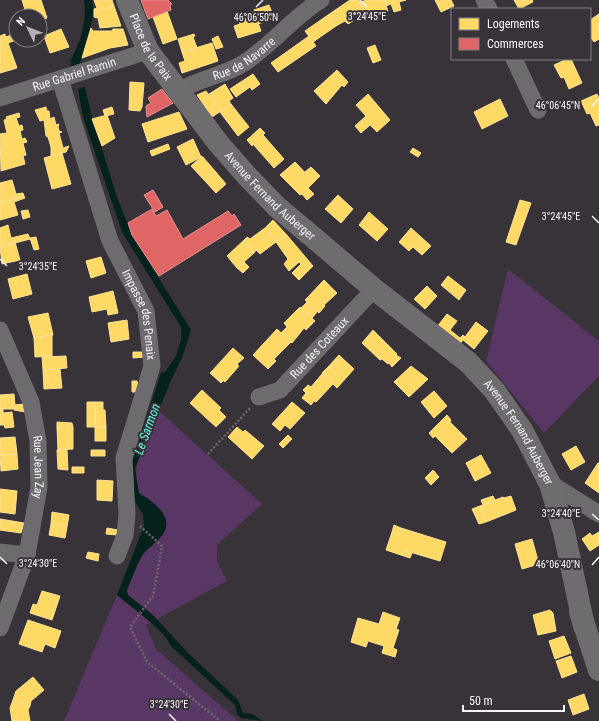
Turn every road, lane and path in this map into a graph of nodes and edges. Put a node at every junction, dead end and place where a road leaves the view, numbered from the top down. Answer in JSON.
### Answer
{"nodes":[{"id":1,"x":127,"y":0,"type":"edge"},
{"id":2,"x":321,"y":0,"type":"edge"},
{"id":3,"x":148,"y":51,"type":"junction"},
{"id":4,"x":514,"y":60,"type":"edge"},
{"id":5,"x":60,"y":79,"type":"junction"},
{"id":6,"x":39,"y":86,"type":"junction"},
{"id":7,"x":179,"y":91,"type":"junction"},
{"id":8,"x":0,"y":98,"type":"edge"},
{"id":9,"x":0,"y":105,"type":"edge"},
{"id":10,"x":538,"y":110,"type":"dead end"},
{"id":11,"x":374,"y":289,"type":"junction"},
{"id":12,"x":0,"y":330,"type":"edge"},
{"id":13,"x":259,"y":397,"type":"joint"},
{"id":14,"x":208,"y":454,"type":"dead end"},
{"id":15,"x":531,"y":471,"type":"junction"},
{"id":16,"x":550,"y":484,"type":"junction"},
{"id":17,"x":584,"y":504,"type":"junction"},
{"id":18,"x":127,"y":514,"type":"junction"},
{"id":19,"x":599,"y":514,"type":"edge"},
{"id":20,"x":560,"y":519,"type":"junction"},
{"id":21,"x":0,"y":552,"type":"edge"},
{"id":22,"x":27,"y":555,"type":"junction"},
{"id":23,"x":118,"y":556,"type":"dead end"},
{"id":24,"x":584,"y":626,"type":"junction"},
{"id":25,"x":0,"y":628,"type":"edge"},
{"id":26,"x":599,"y":670,"type":"edge"},
{"id":27,"x":220,"y":721,"type":"edge"}],
"edges":[{"from":1,"to":3,"type":"main road","name":"Place de la Paix"},
{"from":2,"to":7,"type":"street","name":"Rue de Navarre"},
{"from":3,"to":5,"type":"street","name":"Rue Gabriel Ramin"},
{"from":3,"to":7,"type":"main road","name":"Place de la Paix"},
{"from":4,"to":10,"type":"street"},
{"from":5,"to":6,"type":"street","name":"Rue Gabriel Ramin"},
{"from":5,"to":18,"type":"street","name":"Impasse des Penaix"},
{"from":6,"to":8,"type":"street","name":"Rue Gabriel Ramin"},
{"from":6,"to":9,"type":"street"},
{"from":7,"to":11,"type":"main road","name":"Avenue Fernand Auberger"},
{"from":11,"to":13,"type":"street","name":"Rue des Coteaux"},
{"from":11,"to":15,"type":"main road","name":"Avenue Fernand Auberger"},
{"from":11,"to":16,"type":"main road","name":"Avenue Fernand Auberger"},
{"from":12,"to":22,"type":"street","name":"Rue Jean Zay"},
{"from":13,"to":14,"type":"path"},
{"from":15,"to":16,"type":"street"},
{"from":15,"to":24,"type":"main road","name":"Avenue Fernand Auberger"},
{"from":16,"to":17,"type":"street"},
{"from":16,"to":20,"type":"main road","name":"Avenue Fernand Auberger"},
{"from":17,"to":19,"type":"street"},
{"from":17,"to":20,"type":"street"},
{"from":18,"to":23,"type":"street","name":"Impasse des Penaix"},
{"from":18,"to":27,"type":"path"},
{"from":20,"to":24,"type":"main road","name":"Avenue Fernand Auberger"},
{"from":21,"to":22,"type":"street"},
{"from":22,"to":25,"type":"street","name":"Rue Jean Zay"},
{"from":24,"to":26,"type":"main road","name":"Avenue Fernand Auberger"}]}
